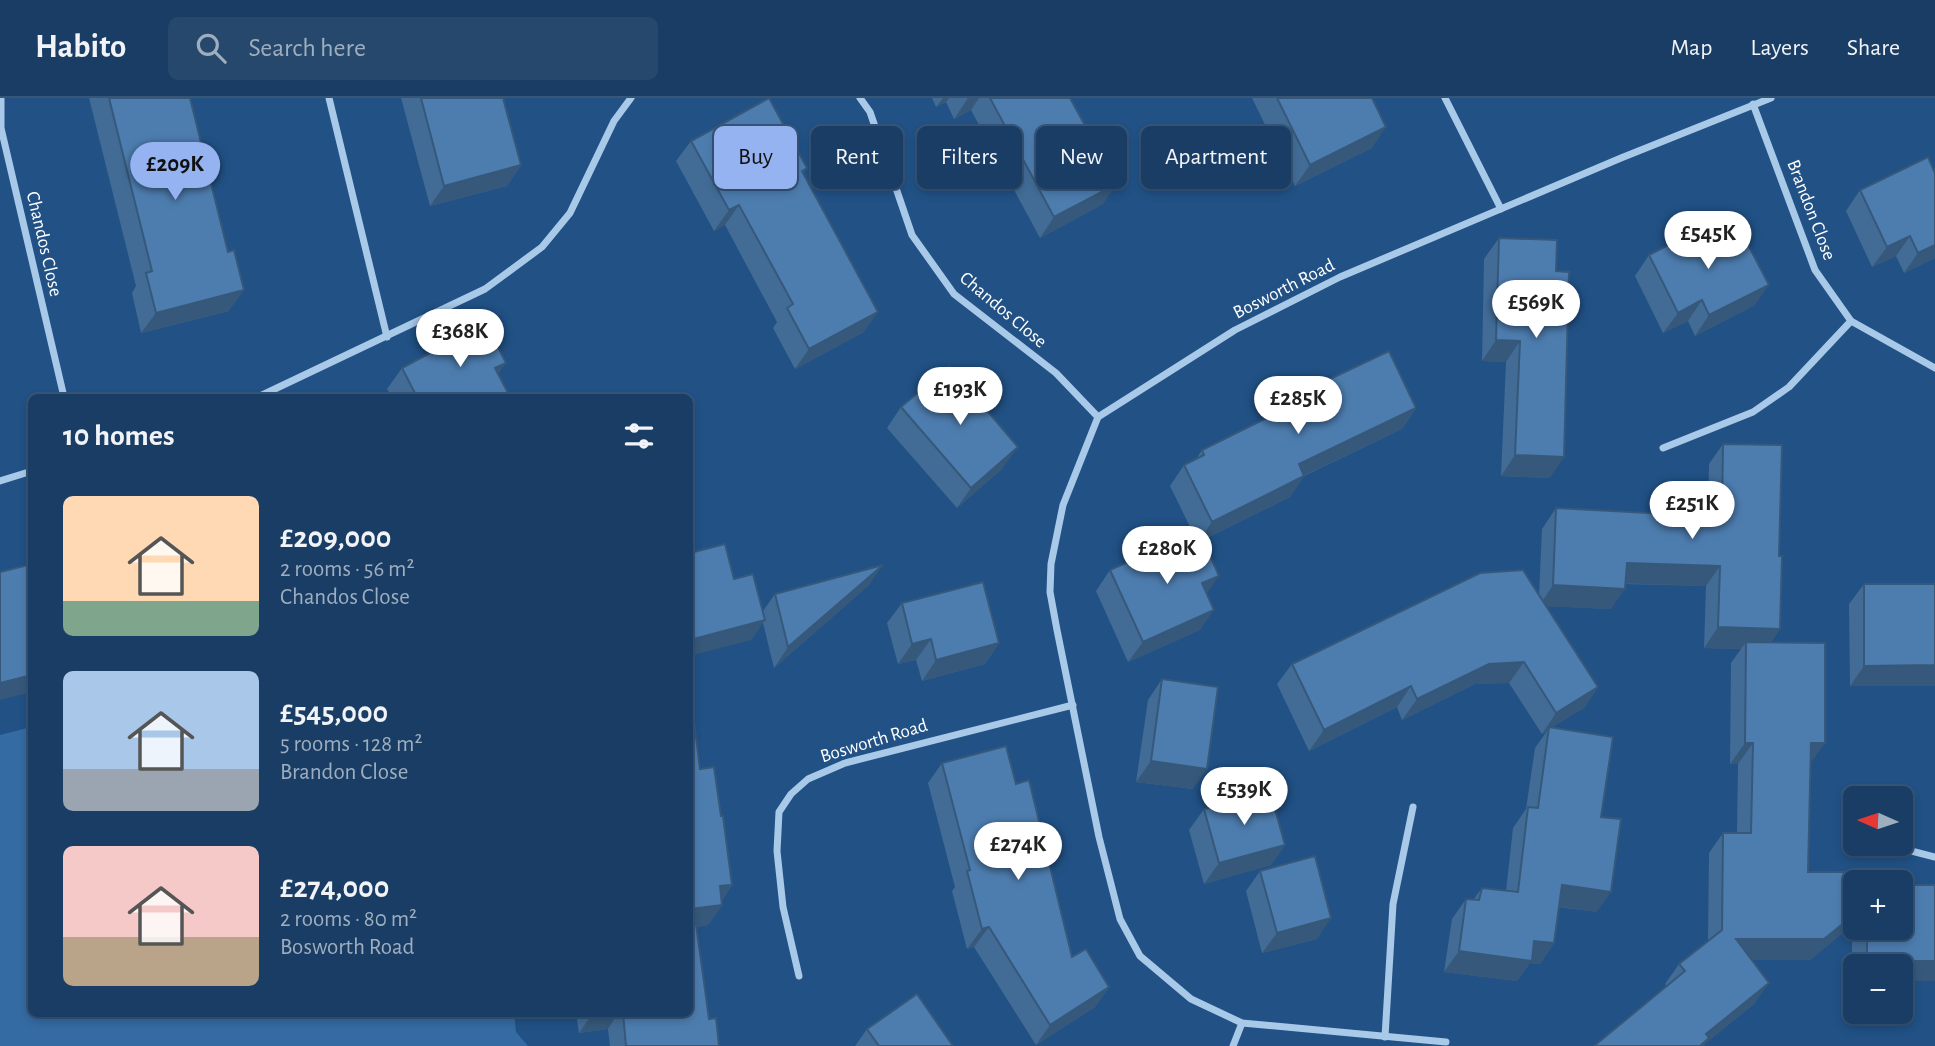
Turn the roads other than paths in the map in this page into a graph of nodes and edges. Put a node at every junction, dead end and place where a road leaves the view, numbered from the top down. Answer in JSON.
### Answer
{"nodes":[{"id":1,"x":1,"y":98,"type":"edge"},
{"id":2,"x":329,"y":98,"type":"edge"},
{"id":3,"x":631,"y":98,"type":"edge"},
{"id":4,"x":860,"y":98,"type":"edge"},
{"id":5,"x":1445,"y":98,"type":"edge"},
{"id":6,"x":1771,"y":98,"type":"edge"},
{"id":7,"x":1753,"y":104,"type":"junction"},
{"id":8,"x":1501,"y":209,"type":"junction"},
{"id":9,"x":1852,"y":321,"type":"junction"},
{"id":10,"x":387,"y":337,"type":"junction"},
{"id":11,"x":1935,"y":368,"type":"edge"},
{"id":12,"x":63,"y":394,"type":"edge"},
{"id":13,"x":264,"y":394,"type":"edge"},
{"id":14,"x":1098,"y":417,"type":"junction"},
{"id":15,"x":1663,"y":448,"type":"dead end"},
{"id":16,"x":28,"y":472,"type":"edge"},
{"id":17,"x":0,"y":481,"type":"edge"},
{"id":18,"x":1073,"y":705,"type":"junction"},
{"id":19,"x":1413,"y":807,"type":"dead end"},
{"id":20,"x":1913,"y":851,"type":"edge"},
{"id":21,"x":1935,"y":857,"type":"edge"},
{"id":22,"x":799,"y":976,"type":"dead end"},
{"id":23,"x":1241,"y":1023,"type":"junction"},
{"id":24,"x":1385,"y":1037,"type":"junction"},
{"id":25,"x":1446,"y":1042,"type":"dead end"},
{"id":26,"x":1233,"y":1046,"type":"edge"}],
"edges":[{"from":1,"to":12,"type":"street","name":"Chandos Close"},
{"from":2,"to":10,"type":"street"},
{"from":3,"to":10,"type":"street"},
{"from":4,"to":14,"type":"street","name":"Chandos Close"},
{"from":5,"to":8,"type":"street"},
{"from":6,"to":7,"type":"street","name":"Bosworth Road"},
{"from":7,"to":8,"type":"street","name":"Bosworth Road"},
{"from":7,"to":9,"type":"street","name":"Brandon Close"},
{"from":8,"to":14,"type":"street","name":"Bosworth Road"},
{"from":9,"to":11,"type":"street","name":"Brandon Close"},
{"from":9,"to":15,"type":"street"},
{"from":10,"to":13,"type":"street"},
{"from":14,"to":18,"type":"street"},
{"from":16,"to":17,"type":"street"},
{"from":18,"to":22,"type":"street","name":"Bosworth Road"},
{"from":18,"to":23,"type":"street"},
{"from":19,"to":24,"type":"street"},
{"from":20,"to":21,"type":"street"},
{"from":23,"to":24,"type":"street"},
{"from":23,"to":26,"type":"street"},
{"from":24,"to":25,"type":"street"}]}
